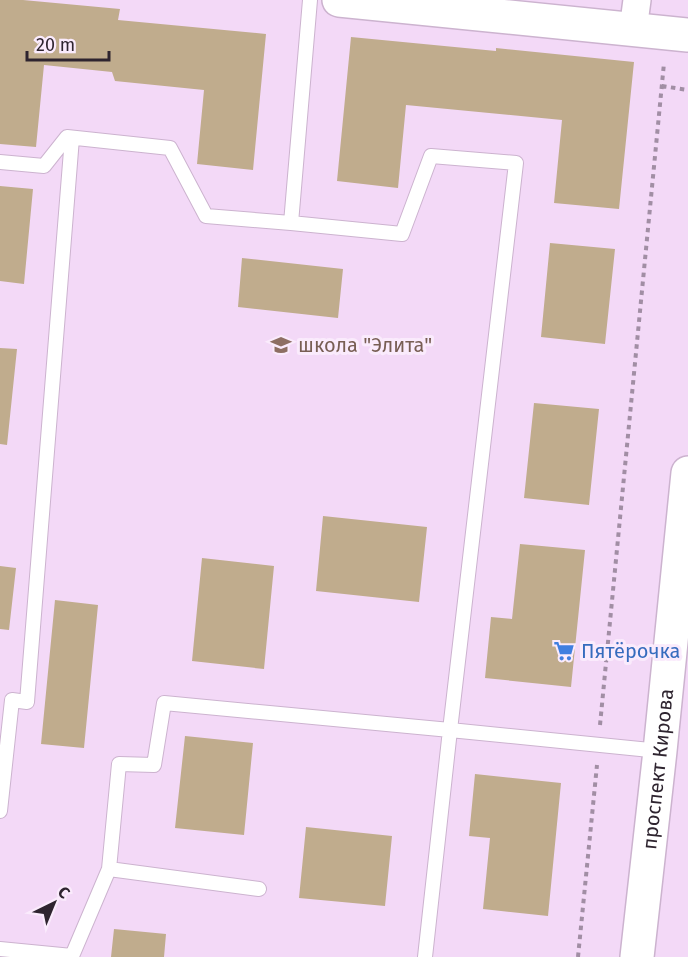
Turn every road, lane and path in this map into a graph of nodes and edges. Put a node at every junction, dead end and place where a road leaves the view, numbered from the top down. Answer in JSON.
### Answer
{"nodes":[{"id":1,"x":310,"y":0,"type":"edge"},
{"id":2,"x":339,"y":0,"type":"edge"},
{"id":3,"x":635,"y":15,"type":"edge"},
{"id":4,"x":677,"y":34,"type":"edge"},
{"id":5,"x":662,"y":86,"type":"junction"},
{"id":6,"x":688,"y":90,"type":"edge"},
{"id":7,"x":72,"y":138,"type":"junction"},
{"id":8,"x":0,"y":162,"type":"edge"},
{"id":9,"x":291,"y":223,"type":"junction"},
{"id":10,"x":688,"y":473,"type":"edge"},
{"id":11,"x":6,"y":700,"type":"edge"},
{"id":12,"x":450,"y":730,"type":"junction"},
{"id":13,"x":598,"y":746,"type":"junction"},
{"id":14,"x":660,"y":751,"type":"junction"},
{"id":15,"x":0,"y":811,"type":"edge"},
{"id":16,"x":109,"y":869,"type":"junction"},
{"id":17,"x":259,"y":889,"type":"dead end"},
{"id":18,"x":0,"y":949,"type":"edge"},
{"id":19,"x":425,"y":957,"type":"edge"},
{"id":20,"x":578,"y":957,"type":"edge"},
{"id":21,"x":637,"y":957,"type":"edge"}],
"edges":[{"from":1,"to":9,"type":"lane"},
{"from":2,"to":3,"type":"main road"},
{"from":3,"to":4,"type":"main road"},
{"from":4,"to":5,"type":"path"},
{"from":5,"to":6,"type":"path"},
{"from":5,"to":13,"type":"path"},
{"from":7,"to":8,"type":"lane"},
{"from":7,"to":9,"type":"lane"},
{"from":7,"to":11,"type":"lane"},
{"from":9,"to":12,"type":"lane"},
{"from":10,"to":14,"type":"main road","name":"проспект Кирова"},
{"from":11,"to":15,"type":"lane"},
{"from":12,"to":13,"type":"lane"},
{"from":12,"to":16,"type":"lane"},
{"from":12,"to":19,"type":"lane"},
{"from":13,"to":14,"type":"lane"},
{"from":13,"to":20,"type":"path"},
{"from":14,"to":21,"type":"main road","name":"проспект Кирова"},
{"from":16,"to":17,"type":"lane"},
{"from":16,"to":18,"type":"lane"}]}
